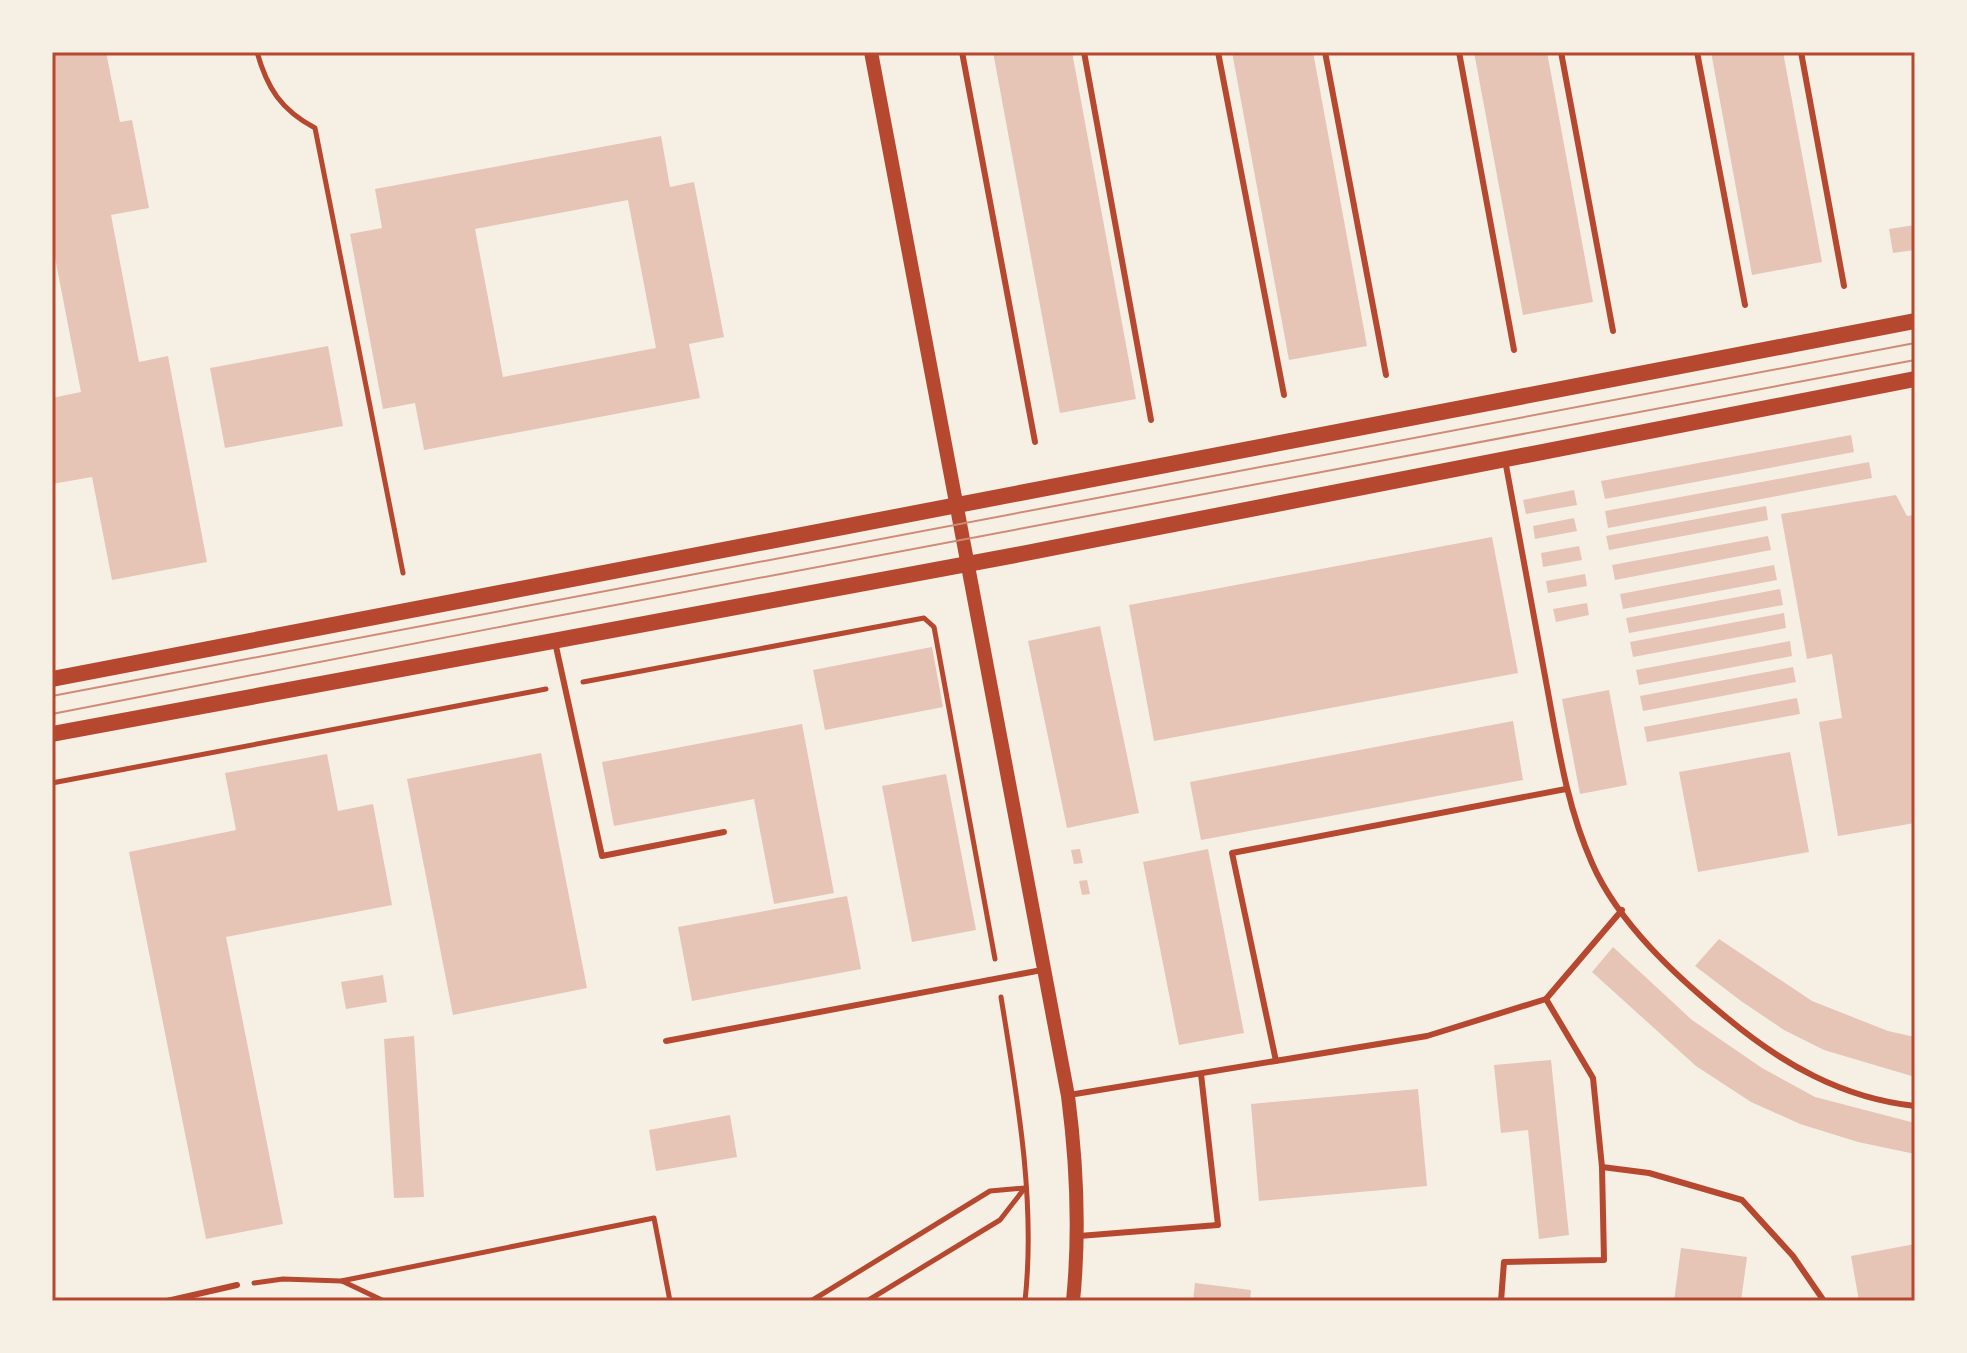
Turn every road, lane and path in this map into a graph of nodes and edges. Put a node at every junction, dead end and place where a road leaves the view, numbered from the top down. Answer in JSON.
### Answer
{"nodes":[{"id":1,"x":257,"y":52,"type":"edge"},
{"id":2,"x":871,"y":52,"type":"edge"},
{"id":3,"x":962,"y":52,"type":"edge"},
{"id":4,"x":1084,"y":52,"type":"edge"},
{"id":5,"x":1218,"y":52,"type":"edge"},
{"id":6,"x":1325,"y":52,"type":"edge"},
{"id":7,"x":1459,"y":52,"type":"edge"},
{"id":8,"x":1561,"y":52,"type":"edge"},
{"id":9,"x":1697,"y":52,"type":"edge"},
{"id":10,"x":1801,"y":52,"type":"edge"},
{"id":11,"x":1844,"y":286,"type":"dead end"},
{"id":12,"x":1745,"y":305,"type":"dead end"},
{"id":13,"x":1915,"y":321,"type":"edge"},
{"id":14,"x":1613,"y":331,"type":"dead end"},
{"id":15,"x":1514,"y":350,"type":"dead end"},
{"id":16,"x":1386,"y":375,"type":"dead end"},
{"id":17,"x":1915,"y":379,"type":"edge"},
{"id":18,"x":1284,"y":395,"type":"dead end"},
{"id":19,"x":1151,"y":420,"type":"dead end"},
{"id":20,"x":1035,"y":442,"type":"dead end"},
{"id":21,"x":1505,"y":460,"type":"junction"},
{"id":22,"x":959,"y":507,"type":"junction"},
{"id":23,"x":969,"y":563,"type":"junction"},
{"id":24,"x":403,"y":573,"type":"dead end"},
{"id":25,"x":555,"y":642,"type":"junction"},
{"id":26,"x":52,"y":679,"type":"edge"},
{"id":27,"x":564,"y":686,"type":"junction"},
{"id":28,"x":52,"y":734,"type":"edge"},
{"id":29,"x":52,"y":783,"type":"edge"},
{"id":30,"x":1566,"y":789,"type":"junction"},
{"id":31,"x":724,"y":832,"type":"dead end"},
{"id":32,"x":1622,"y":910,"type":"junction"},
{"id":33,"x":1046,"y":969,"type":"junction"},
{"id":34,"x":998,"y":977,"type":"junction"},
{"id":35,"x":1546,"y":999,"type":"junction"},
{"id":36,"x":666,"y":1041,"type":"dead end"},
{"id":37,"x":1276,"y":1061,"type":"junction"},
{"id":38,"x":1201,"y":1074,"type":"junction"},
{"id":39,"x":1068,"y":1096,"type":"junction"},
{"id":40,"x":1915,"y":1106,"type":"edge"},
{"id":41,"x":1602,"y":1167,"type":"junction"},
{"id":42,"x":1025,"y":1188,"type":"junction"},
{"id":43,"x":1079,"y":1236,"type":"junction"},
{"id":44,"x":341,"y":1281,"type":"junction"},
{"id":45,"x":237,"y":1285,"type":"joint"},
{"id":46,"x":167,"y":1301,"type":"edge"},
{"id":47,"x":384,"y":1301,"type":"edge"},
{"id":48,"x":670,"y":1301,"type":"edge"},
{"id":49,"x":811,"y":1301,"type":"edge"},
{"id":50,"x":867,"y":1301,"type":"edge"},
{"id":51,"x":1025,"y":1301,"type":"edge"},
{"id":52,"x":1073,"y":1301,"type":"edge"},
{"id":53,"x":1501,"y":1301,"type":"edge"},
{"id":54,"x":1824,"y":1301,"type":"edge"}],
"edges":[{"from":1,"to":24,"type":"path"},
{"from":2,"to":22,"type":"street"},
{"from":3,"to":20,"type":"lane"},
{"from":4,"to":19,"type":"lane"},
{"from":5,"to":18,"type":"lane"},
{"from":6,"to":16,"type":"lane"},
{"from":7,"to":15,"type":"lane"},
{"from":8,"to":14,"type":"lane"},
{"from":9,"to":12,"type":"lane"},
{"from":10,"to":11,"type":"lane"},
{"from":13,"to":22,"type":"main road"},
{"from":17,"to":21,"type":"main road"},
{"from":21,"to":23,"type":"main road"},
{"from":21,"to":30,"type":"lane"},
{"from":22,"to":23,"type":"street"},
{"from":22,"to":26,"type":"main road"},
{"from":23,"to":25,"type":"main road"},
{"from":23,"to":33,"type":"street"},
{"from":25,"to":27,"type":"lane"},
{"from":25,"to":28,"type":"main road"},
{"from":27,"to":29,"type":"path"},
{"from":27,"to":31,"type":"lane"},
{"from":27,"to":34,"type":"path"},
{"from":30,"to":32,"type":"lane"},
{"from":30,"to":37,"type":"lane"},
{"from":32,"to":35,"type":"lane"},
{"from":32,"to":40,"type":"lane"},
{"from":33,"to":34,"type":"lane"},
{"from":33,"to":39,"type":"street"},
{"from":34,"to":36,"type":"lane"},
{"from":34,"to":42,"type":"path"},
{"from":35,"to":37,"type":"lane"},
{"from":35,"to":41,"type":"lane"},
{"from":37,"to":38,"type":"lane"},
{"from":38,"to":39,"type":"lane"},
{"from":38,"to":43,"type":"lane"},
{"from":39,"to":43,"type":"street"},
{"from":41,"to":53,"type":"lane"},
{"from":41,"to":54,"type":"lane"},
{"from":42,"to":49,"type":"path"},
{"from":42,"to":50,"type":"path"},
{"from":42,"to":51,"type":"path"},
{"from":43,"to":52,"type":"street"},
{"from":44,"to":45,"type":"path"},
{"from":44,"to":47,"type":"path"},
{"from":44,"to":48,"type":"path"},
{"from":45,"to":46,"type":"lane"}]}
